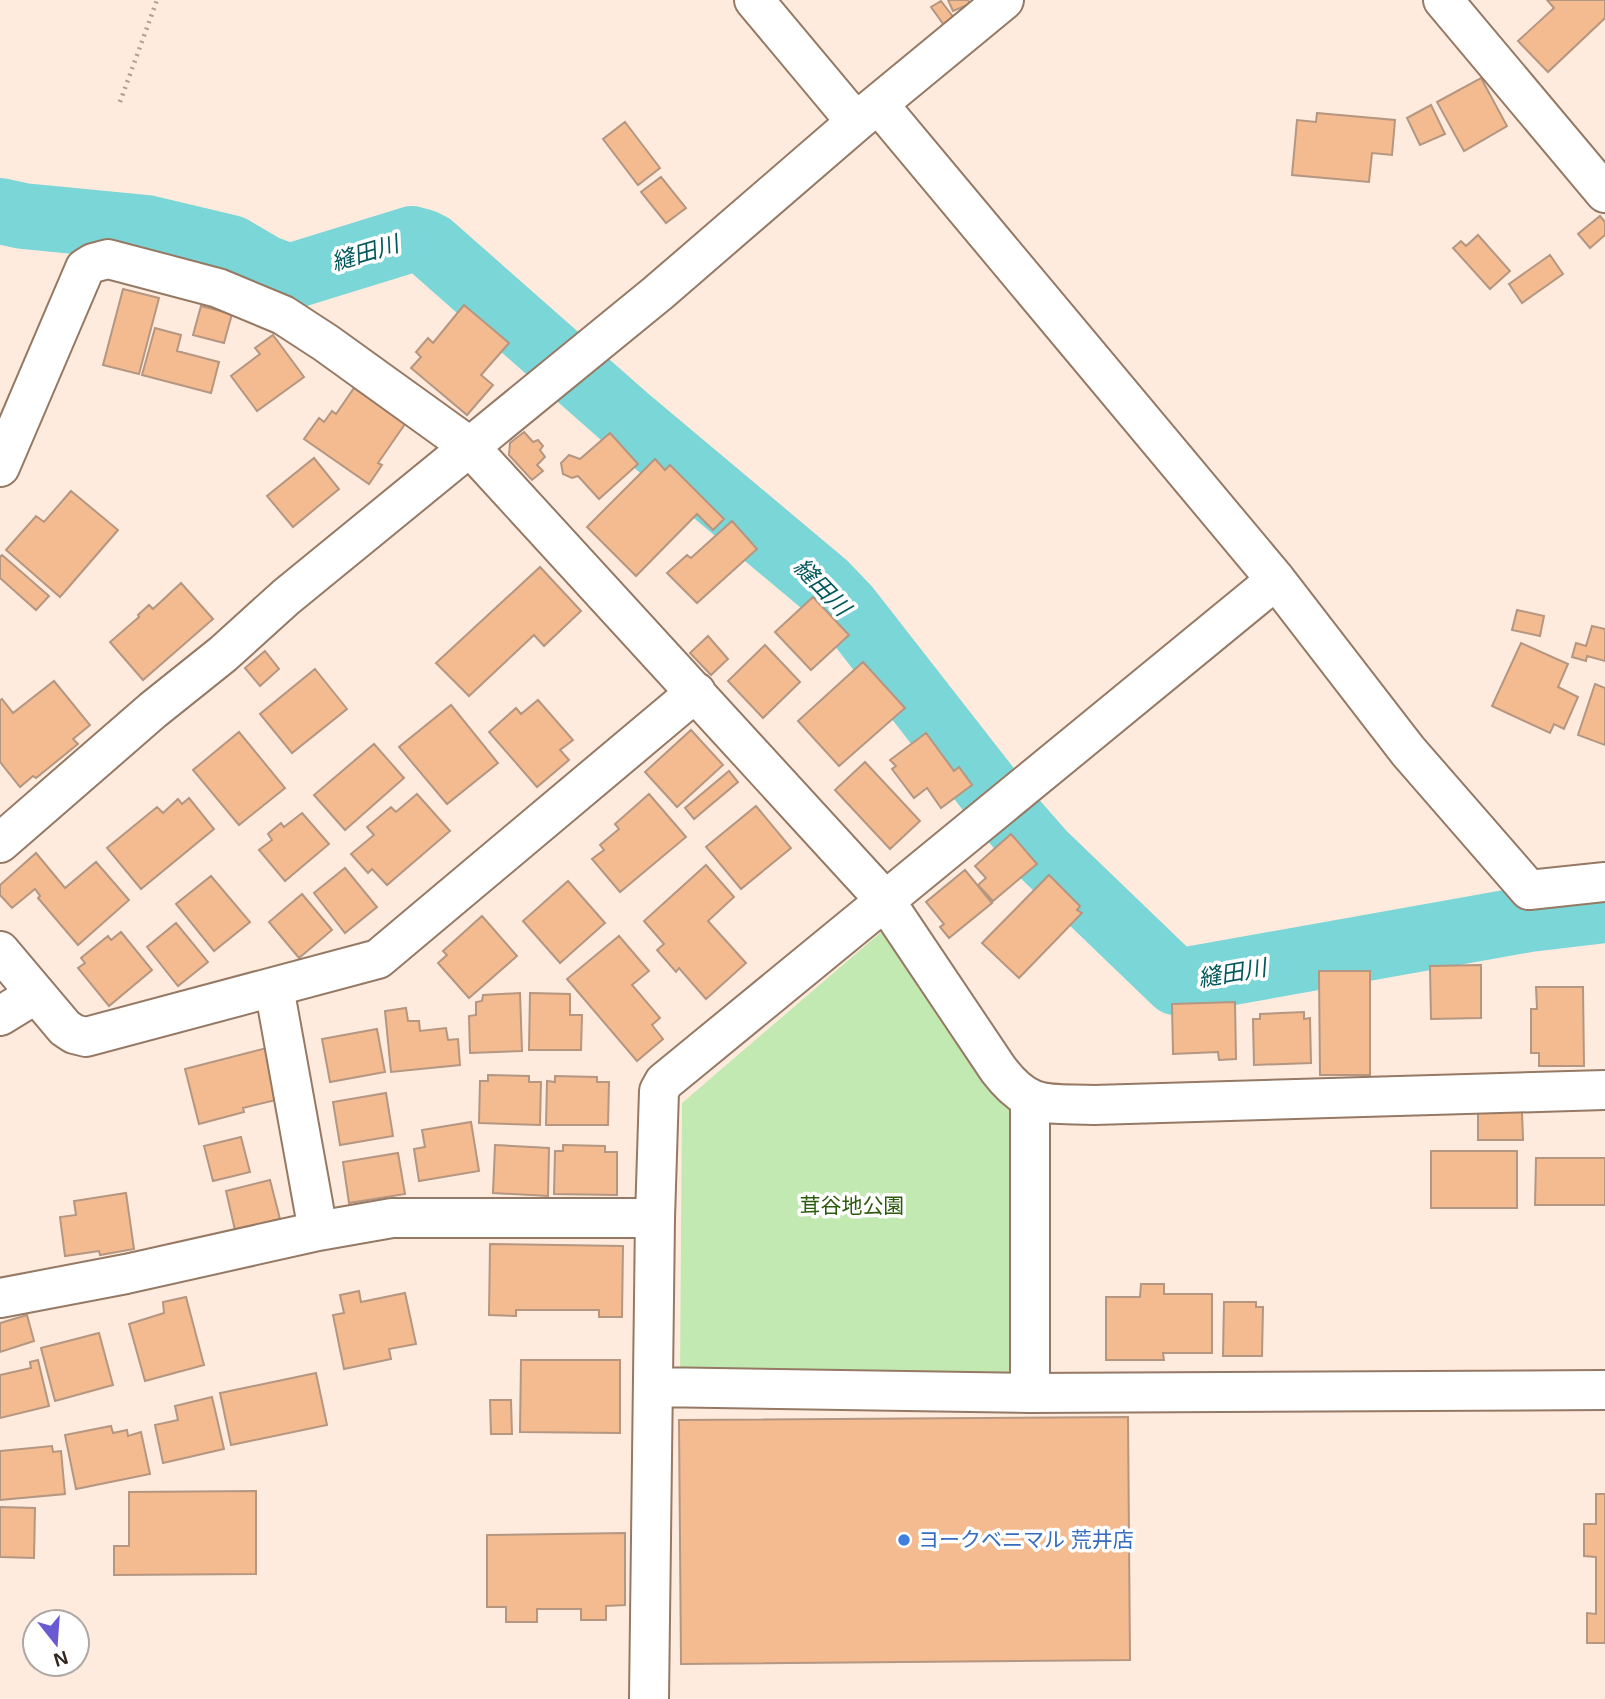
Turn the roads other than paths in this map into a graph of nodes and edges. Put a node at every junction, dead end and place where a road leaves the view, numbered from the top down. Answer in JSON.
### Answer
{"nodes":[{"id":1,"x":754,"y":0,"type":"edge"},
{"id":2,"x":1004,"y":0,"type":"edge"},
{"id":3,"x":1443,"y":0,"type":"edge"},
{"id":4,"x":868,"y":113,"type":"junction"},
{"id":5,"x":1605,"y":193,"type":"edge"},
{"id":6,"x":469,"y":446,"type":"junction"},
{"id":7,"x":0,"y":467,"type":"edge"},
{"id":8,"x":1276,"y":580,"type":"junction"},
{"id":9,"x":696,"y":692,"type":"junction"},
{"id":10,"x":0,"y":843,"type":"edge"},
{"id":11,"x":1605,"y":881,"type":"edge"},
{"id":12,"x":884,"y":899,"type":"junction"},
{"id":13,"x":0,"y":951,"type":"edge"},
{"id":14,"x":274,"y":987,"type":"junction"},
{"id":15,"x":36,"y":994,"type":"junction"},
{"id":16,"x":0,"y":1016,"type":"edge"},
{"id":17,"x":1605,"y":1090,"type":"edge"},
{"id":18,"x":1030,"y":1101,"type":"junction"},
{"id":19,"x":655,"y":1219,"type":"junction"},
{"id":20,"x":318,"y":1231,"type":"junction"},
{"id":21,"x":0,"y":1298,"type":"edge"},
{"id":22,"x":653,"y":1387,"type":"junction"},
{"id":23,"x":1605,"y":1390,"type":"edge"},
{"id":24,"x":1030,"y":1393,"type":"junction"},
{"id":25,"x":649,"y":1699,"type":"edge"}],
"edges":[{"from":1,"to":4,"type":"street"},
{"from":2,"to":4,"type":"street"},
{"from":3,"to":5,"type":"street"},
{"from":4,"to":6,"type":"street"},
{"from":4,"to":8,"type":"street"},
{"from":6,"to":7,"type":"street"},
{"from":6,"to":9,"type":"street"},
{"from":6,"to":10,"type":"street"},
{"from":8,"to":11,"type":"street"},
{"from":8,"to":12,"type":"street"},
{"from":9,"to":12,"type":"street"},
{"from":9,"to":14,"type":"street"},
{"from":12,"to":18,"type":"street"},
{"from":12,"to":19,"type":"street"},
{"from":13,"to":15,"type":"street"},
{"from":14,"to":15,"type":"street"},
{"from":14,"to":20,"type":"street"},
{"from":15,"to":16,"type":"street"},
{"from":17,"to":18,"type":"street"},
{"from":18,"to":24,"type":"street"},
{"from":19,"to":20,"type":"street"},
{"from":19,"to":22,"type":"street"},
{"from":20,"to":21,"type":"street"},
{"from":22,"to":24,"type":"street"},
{"from":22,"to":25,"type":"street"},
{"from":23,"to":24,"type":"street"}]}
